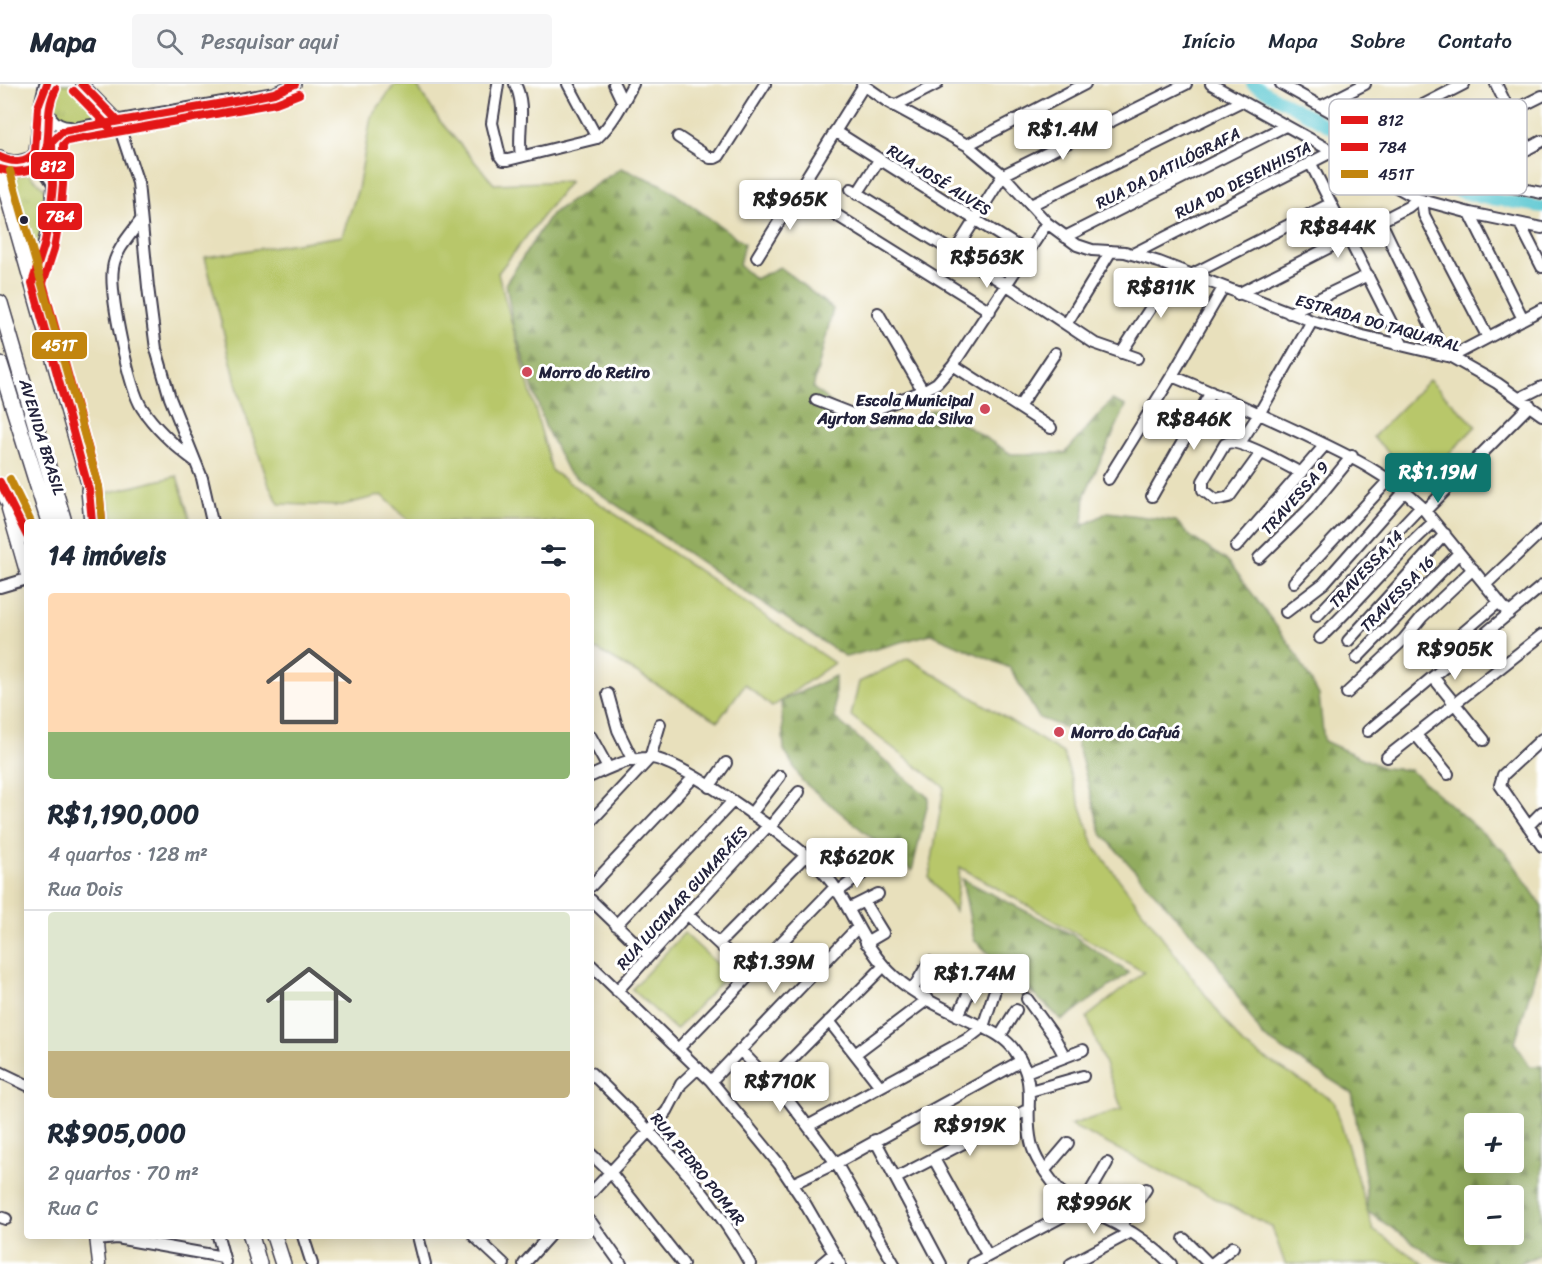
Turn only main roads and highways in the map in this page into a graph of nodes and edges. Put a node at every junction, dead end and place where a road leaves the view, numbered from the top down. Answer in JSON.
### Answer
{"nodes":[{"id":1,"x":0,"y":174,"type":"edge"},
{"id":2,"x":0,"y":303,"type":"edge"},
{"id":3,"x":0,"y":364,"type":"edge"},
{"id":4,"x":1,"y":486,"type":"edge"},
{"id":5,"x":89,"y":490,"type":"junction"},
{"id":6,"x":48,"y":519,"type":"edge"},
{"id":7,"x":63,"y":519,"type":"edge"},
{"id":8,"x":92,"y":519,"type":"edge"},
{"id":9,"x":97,"y":519,"type":"edge"},
{"id":10,"x":24,"y":530,"type":"edge"},
{"id":11,"x":24,"y":566,"type":"edge"},
{"id":12,"x":96,"y":1239,"type":"edge"},
{"id":13,"x":252,"y":1239,"type":"edge"},
{"id":14,"x":275,"y":1239,"type":"edge"},
{"id":15,"x":99,"y":1264,"type":"edge"},
{"id":16,"x":259,"y":1264,"type":"edge"},
{"id":17,"x":283,"y":1264,"type":"edge"}],
"edges":[{"from":1,"to":5,"type":"main road","name":"AVENIDA BRASIL"},
{"from":2,"to":7,"type":"highway","name":"AVENIDA BRASIL"},
{"from":3,"to":6,"type":"highway","name":"AVENIDA BRASIL"},
{"from":4,"to":10,"type":"highway"},
{"from":4,"to":11,"type":"main road"},
{"from":5,"to":8,"type":"highway"},
{"from":5,"to":9,"type":"main road","name":"AVENIDA BRASIL"},
{"from":12,"to":15,"type":"main road"},
{"from":13,"to":16,"type":"highway"},
{"from":14,"to":17,"type":"highway"}]}
